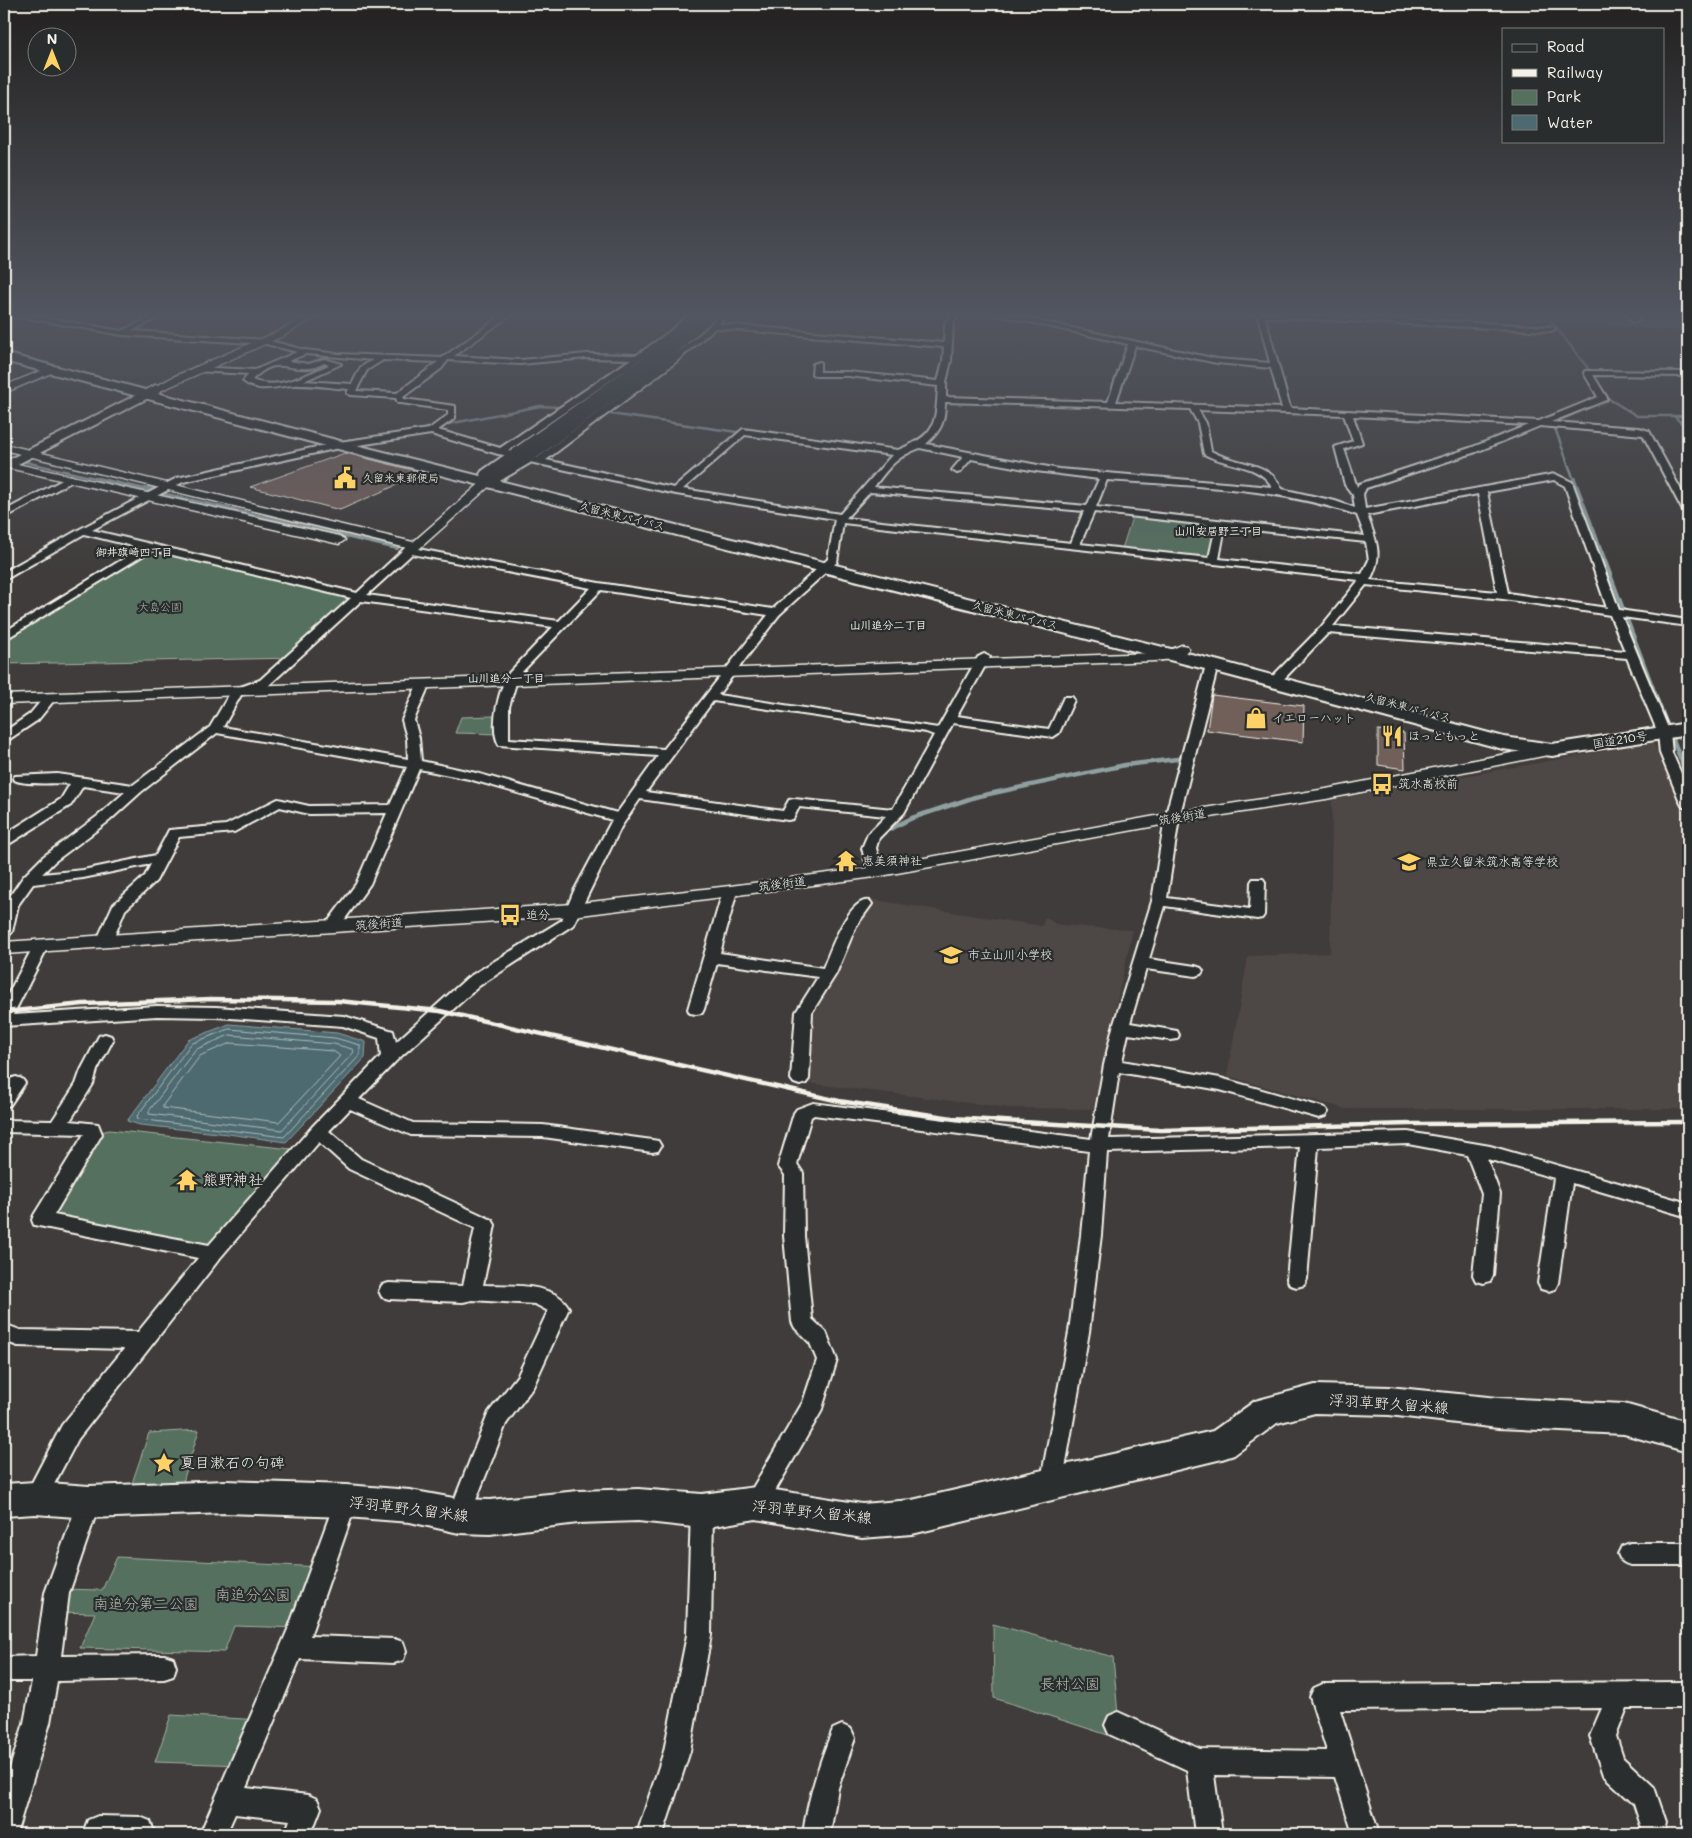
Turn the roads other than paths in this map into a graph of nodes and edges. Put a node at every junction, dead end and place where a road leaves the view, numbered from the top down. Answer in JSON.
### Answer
{"nodes":[{"id":1,"x":942,"y":399,"type":"edge"},
{"id":2,"x":137,"y":400,"type":"edge"},
{"id":3,"x":181,"y":400,"type":"edge"},
{"id":4,"x":181,"y":400,"type":"edge"},
{"id":5,"x":401,"y":400,"type":"edge"},
{"id":6,"x":595,"y":400,"type":"edge"},
{"id":7,"x":595,"y":400,"type":"edge"},
{"id":8,"x":608,"y":400,"type":"edge"},
{"id":9,"x":964,"y":400,"type":"edge"},
{"id":10,"x":1112,"y":400,"type":"edge"},
{"id":11,"x":1284,"y":400,"type":"edge"},
{"id":12,"x":1599,"y":400,"type":"edge"},
{"id":13,"x":1110,"y":405,"type":"junction"},
{"id":14,"x":1193,"y":408,"type":"junction"},
{"id":15,"x":1287,"y":411,"type":"junction"},
{"id":16,"x":1348,"y":414,"type":"junction"},
{"id":17,"x":1543,"y":423,"type":"junction"},
{"id":18,"x":431,"y":431,"type":"junction"},
{"id":19,"x":352,"y":445,"type":"junction"},
{"id":20,"x":920,"y":445,"type":"junction"},
{"id":21,"x":4,"y":447,"type":"edge"},
{"id":22,"x":899,"y":453,"type":"junction"},
{"id":23,"x":30,"y":454,"type":"junction"},
{"id":24,"x":513,"y":455,"type":"junction"},
{"id":25,"x":969,"y":456,"type":"junction"},
{"id":26,"x":539,"y":460,"type":"junction"},
{"id":27,"x":5,"y":465,"type":"edge"},
{"id":28,"x":957,"y":470,"type":"dead end"},
{"id":29,"x":1104,"y":477,"type":"junction"},
{"id":30,"x":491,"y":478,"type":"junction"},
{"id":31,"x":70,"y":479,"type":"junction"},
{"id":32,"x":170,"y":486,"type":"junction"},
{"id":33,"x":868,"y":488,"type":"junction"},
{"id":34,"x":1482,"y":490,"type":"junction"},
{"id":35,"x":676,"y":491,"type":"junction"},
{"id":36,"x":1278,"y":491,"type":"junction"},
{"id":37,"x":1358,"y":494,"type":"junction"},
{"id":38,"x":145,"y":497,"type":"junction"},
{"id":39,"x":1090,"y":509,"type":"junction"},
{"id":40,"x":1688,"y":511,"type":"edge"},
{"id":41,"x":1361,"y":513,"type":"junction"},
{"id":42,"x":4,"y":515,"type":"edge"},
{"id":43,"x":840,"y":518,"type":"junction"},
{"id":44,"x":1221,"y":524,"type":"junction"},
{"id":45,"x":83,"y":531,"type":"junction"},
{"id":46,"x":1372,"y":540,"type":"junction"},
{"id":47,"x":1074,"y":547,"type":"junction"},
{"id":48,"x":150,"y":548,"type":"junction"},
{"id":49,"x":410,"y":550,"type":"junction"},
{"id":50,"x":1213,"y":562,"type":"junction"},
{"id":51,"x":829,"y":564,"type":"junction"},
{"id":52,"x":4,"y":576,"type":"edge"},
{"id":53,"x":1364,"y":580,"type":"junction"},
{"id":54,"x":599,"y":586,"type":"junction"},
{"id":55,"x":1503,"y":596,"type":"junction"},
{"id":56,"x":359,"y":597,"type":"junction"},
{"id":57,"x":1614,"y":611,"type":"junction"},
{"id":58,"x":775,"y":613,"type":"junction"},
{"id":59,"x":1688,"y":623,"type":"edge"},
{"id":60,"x":561,"y":625,"type":"junction"},
{"id":61,"x":1325,"y":629,"type":"junction"},
{"id":62,"x":4,"y":637,"type":"edge"},
{"id":63,"x":1093,"y":644,"type":"junction"},
{"id":64,"x":1169,"y":650,"type":"junction"},
{"id":65,"x":1633,"y":656,"type":"junction"},
{"id":66,"x":982,"y":661,"type":"junction"},
{"id":67,"x":1212,"y":666,"type":"junction"},
{"id":68,"x":730,"y":670,"type":"junction"},
{"id":69,"x":511,"y":678,"type":"junction"},
{"id":70,"x":1276,"y":678,"type":"junction"},
{"id":71,"x":264,"y":683,"type":"junction"},
{"id":72,"x":423,"y":685,"type":"junction"},
{"id":73,"x":236,"y":693,"type":"junction"},
{"id":74,"x":4,"y":694,"type":"edge"},
{"id":75,"x":710,"y":697,"type":"junction"},
{"id":76,"x":49,"y":699,"type":"junction"},
{"id":77,"x":4,"y":700,"type":"edge"},
{"id":78,"x":1068,"y":700,"type":"dead end"},
{"id":79,"x":950,"y":720,"type":"junction"},
{"id":80,"x":215,"y":729,"type":"junction"},
{"id":81,"x":1688,"y":729,"type":"edge"},
{"id":82,"x":1664,"y":733,"type":"junction"},
{"id":83,"x":942,"y":734,"type":"junction"},
{"id":84,"x":4,"y":737,"type":"edge"},
{"id":85,"x":1552,"y":750,"type":"junction"},
{"id":86,"x":668,"y":753,"type":"junction"},
{"id":87,"x":415,"y":764,"type":"junction"},
{"id":88,"x":20,"y":779,"type":"dead end"},
{"id":89,"x":78,"y":782,"type":"junction"},
{"id":90,"x":136,"y":789,"type":"junction"},
{"id":91,"x":638,"y":795,"type":"junction"},
{"id":92,"x":1688,"y":804,"type":"edge"},
{"id":93,"x":395,"y":809,"type":"junction"},
{"id":94,"x":897,"y":813,"type":"junction"},
{"id":95,"x":621,"y":818,"type":"junction"},
{"id":96,"x":1172,"y":818,"type":"junction"},
{"id":97,"x":4,"y":841,"type":"edge"},
{"id":98,"x":161,"y":858,"type":"junction"},
{"id":99,"x":875,"y":872,"type":"junction"},
{"id":100,"x":28,"y":880,"type":"junction"},
{"id":101,"x":1258,"y":882,"type":"dead end"},
{"id":102,"x":730,"y":891,"type":"junction"},
{"id":103,"x":1159,"y":901,"type":"junction"},
{"id":104,"x":865,"y":904,"type":"dead end"},
{"id":105,"x":573,"y":910,"type":"junction"},
{"id":106,"x":332,"y":927,"type":"junction"},
{"id":107,"x":4,"y":932,"type":"edge"},
{"id":108,"x":104,"y":942,"type":"junction"},
{"id":109,"x":40,"y":946,"type":"junction"},
{"id":110,"x":4,"y":948,"type":"edge"},
{"id":111,"x":711,"y":957,"type":"junction"},
{"id":112,"x":1140,"y":963,"type":"junction"},
{"id":113,"x":1195,"y":972,"type":"dead end"},
{"id":114,"x":828,"y":974,"type":"junction"},
{"id":115,"x":696,"y":1009,"type":"dead end"},
{"id":116,"x":4,"y":1017,"type":"edge"},
{"id":117,"x":4,"y":1021,"type":"edge"},
{"id":118,"x":1121,"y":1027,"type":"junction"},
{"id":119,"x":1171,"y":1035,"type":"dead end"},
{"id":120,"x":105,"y":1040,"type":"dead end"},
{"id":121,"x":390,"y":1056,"type":"junction"},
{"id":122,"x":1112,"y":1065,"type":"junction"},
{"id":123,"x":800,"y":1079,"type":"dead end"},
{"id":124,"x":16,"y":1083,"type":"dead end"},
{"id":125,"x":4,"y":1101,"type":"edge"},
{"id":126,"x":347,"y":1101,"type":"junction"},
{"id":127,"x":1319,"y":1112,"type":"dead end"},
{"id":128,"x":4,"y":1126,"type":"edge"},
{"id":129,"x":58,"y":1126,"type":"junction"},
{"id":130,"x":318,"y":1130,"type":"junction"},
{"id":131,"x":1310,"y":1140,"type":"junction"},
{"id":132,"x":652,"y":1146,"type":"dead end"},
{"id":133,"x":1100,"y":1146,"type":"junction"},
{"id":134,"x":1474,"y":1150,"type":"junction"},
{"id":135,"x":1564,"y":1174,"type":"junction"},
{"id":136,"x":1688,"y":1210,"type":"edge"},
{"id":137,"x":213,"y":1253,"type":"junction"},
{"id":138,"x":1483,"y":1275,"type":"dead end"},
{"id":139,"x":1297,"y":1279,"type":"dead end"},
{"id":140,"x":1548,"y":1283,"type":"dead end"},
{"id":141,"x":389,"y":1290,"type":"dead end"},
{"id":142,"x":472,"y":1292,"type":"junction"},
{"id":143,"x":4,"y":1332,"type":"edge"},
{"id":144,"x":144,"y":1341,"type":"junction"},
{"id":145,"x":1688,"y":1437,"type":"edge"},
{"id":146,"x":1051,"y":1485,"type":"junction"},
{"id":147,"x":19,"y":1499,"type":"edge"},
{"id":148,"x":346,"y":1501,"type":"junction"},
{"id":149,"x":89,"y":1502,"type":"junction"},
{"id":150,"x":756,"y":1503,"type":"junction"},
{"id":151,"x":702,"y":1511,"type":"junction"},
{"id":152,"x":459,"y":1516,"type":"junction"},
{"id":153,"x":1630,"y":1554,"type":"dead end"},
{"id":154,"x":1688,"y":1554,"type":"edge"},
{"id":155,"x":293,"y":1647,"type":"junction"},
{"id":156,"x":394,"y":1651,"type":"dead end"},
{"id":157,"x":164,"y":1666,"type":"dead end"},
{"id":158,"x":4,"y":1669,"type":"edge"},
{"id":159,"x":47,"y":1670,"type":"junction"},
{"id":160,"x":1688,"y":1695,"type":"edge"},
{"id":161,"x":1619,"y":1697,"type":"junction"},
{"id":162,"x":1118,"y":1725,"type":"dead end"},
{"id":163,"x":842,"y":1738,"type":"dead end"},
{"id":164,"x":1198,"y":1762,"type":"junction"},
{"id":165,"x":1342,"y":1764,"type":"junction"},
{"id":166,"x":228,"y":1800,"type":"junction"},
{"id":167,"x":1653,"y":1822,"type":"dead end"},
{"id":168,"x":4,"y":1828,"type":"edge"},
{"id":169,"x":98,"y":1830,"type":"dead end"},
{"id":170,"x":141,"y":1834,"type":"edge"},
{"id":171,"x":213,"y":1834,"type":"edge"},
{"id":172,"x":298,"y":1834,"type":"edge"},
{"id":173,"x":650,"y":1834,"type":"edge"},
{"id":174,"x":816,"y":1834,"type":"edge"},
{"id":175,"x":1208,"y":1834,"type":"edge"},
{"id":176,"x":1366,"y":1834,"type":"edge"}],
"edges":[{"from":1,"to":20,"type":"street"},
{"from":2,"to":23,"type":"main road"},
{"from":3,"to":19,"type":"highway","name":"久留米東バイパス"},
{"from":4,"to":19,"type":"highway","name":"久留米東バイパス"},
{"from":5,"to":18,"type":"street"},
{"from":6,"to":24,"type":"main road"},
{"from":7,"to":24,"type":"street"},
{"from":8,"to":26,"type":"street"},
{"from":9,"to":13,"type":"street"},
{"from":10,"to":13,"type":"street"},
{"from":11,"to":15,"type":"street"},
{"from":12,"to":17,"type":"street"},
{"from":13,"to":14,"type":"street"},
{"from":14,"to":15,"type":"street"},
{"from":14,"to":36,"type":"street"},
{"from":15,"to":16,"type":"street"},
{"from":16,"to":17,"type":"street"},
{"from":16,"to":37,"type":"street"},
{"from":17,"to":37,"type":"street"},
{"from":17,"to":40,"type":"street"},
{"from":18,"to":19,"type":"street"},
{"from":18,"to":24,"type":"street"},
{"from":19,"to":30,"type":"highway","name":"久留米東バイパス"},
{"from":19,"to":32,"type":"street"},
{"from":20,"to":22,"type":"street"},
{"from":20,"to":25,"type":"street"},
{"from":21,"to":23,"type":"street"},
{"from":22,"to":33,"type":"street"},
{"from":22,"to":35,"type":"street"},
{"from":23,"to":27,"type":"main road"},
{"from":23,"to":32,"type":"street"},
{"from":24,"to":26,"type":"street"},
{"from":24,"to":30,"type":"main road"},
{"from":25,"to":28,"type":"street"},
{"from":25,"to":29,"type":"street"},
{"from":26,"to":35,"type":"street"},
{"from":27,"to":31,"type":"street"},
{"from":29,"to":36,"type":"street"},
{"from":29,"to":39,"type":"street"},
{"from":30,"to":49,"type":"street"},
{"from":30,"to":51,"type":"highway","name":"久留米東バイパス"},
{"from":31,"to":38,"type":"street"},
{"from":31,"to":42,"type":"street"},
{"from":32,"to":38,"type":"street"},
{"from":32,"to":49,"type":"street"},
{"from":33,"to":39,"type":"street"},
{"from":33,"to":43,"type":"street"},
{"from":34,"to":41,"type":"street"},
{"from":34,"to":55,"type":"street"},
{"from":34,"to":57,"type":"street"},
{"from":35,"to":43,"type":"street"},
{"from":36,"to":41,"type":"street"},
{"from":37,"to":41,"type":"street"},
{"from":38,"to":45,"type":"street"},
{"from":38,"to":49,"type":"street"},
{"from":39,"to":44,"type":"street"},
{"from":39,"to":47,"type":"street"},
{"from":41,"to":46,"type":"street"},
{"from":43,"to":47,"type":"street"},
{"from":43,"to":51,"type":"street"},
{"from":44,"to":46,"type":"street"},
{"from":44,"to":50,"type":"street"},
{"from":45,"to":48,"type":"street"},
{"from":45,"to":52,"type":"street"},
{"from":46,"to":53,"type":"street"},
{"from":47,"to":50,"type":"street"},
{"from":48,"to":56,"type":"street"},
{"from":48,"to":62,"type":"street"},
{"from":49,"to":54,"type":"street"},
{"from":49,"to":56,"type":"street"},
{"from":50,"to":53,"type":"street"},
{"from":51,"to":58,"type":"street"},
{"from":51,"to":63,"type":"highway","name":"久留米東バイパス"},
{"from":51,"to":64,"type":"highway","name":"久留米東バイパス"},
{"from":53,"to":55,"type":"street"},
{"from":53,"to":61,"type":"street"},
{"from":54,"to":58,"type":"street"},
{"from":54,"to":60,"type":"street"},
{"from":55,"to":57,"type":"street"},
{"from":56,"to":60,"type":"street"},
{"from":56,"to":71,"type":"street"},
{"from":57,"to":59,"type":"street"},
{"from":57,"to":65,"type":"street"},
{"from":58,"to":68,"type":"street"},
{"from":60,"to":69,"type":"street"},
{"from":61,"to":65,"type":"street"},
{"from":61,"to":70,"type":"street"},
{"from":63,"to":64,"type":"highway","name":"久留米東バイパス"},
{"from":63,"to":66,"type":"street"},
{"from":64,"to":66,"type":"street"},
{"from":64,"to":67,"type":"highway","name":"久留米東バイパス"},
{"from":64,"to":70,"type":"highway","name":"久留米東バイパス"},
{"from":65,"to":82,"type":"street"},
{"from":66,"to":68,"type":"street"},
{"from":66,"to":79,"type":"street"},
{"from":67,"to":70,"type":"highway","name":"久留米東バイパス"},
{"from":67,"to":96,"type":"street"},
{"from":68,"to":69,"type":"street"},
{"from":68,"to":75,"type":"street"},
{"from":69,"to":71,"type":"street"},
{"from":69,"to":72,"type":"street"},
{"from":69,"to":86,"type":"street"},
{"from":70,"to":85,"type":"highway","name":"久留米東バイパス"},
{"from":71,"to":73,"type":"street"},
{"from":71,"to":74,"type":"street"},
{"from":72,"to":73,"type":"street"},
{"from":72,"to":87,"type":"street"},
{"from":73,"to":76,"type":"street"},
{"from":73,"to":80,"type":"street"},
{"from":75,"to":83,"type":"street"},
{"from":75,"to":86,"type":"street"},
{"from":76,"to":77,"type":"street"},
{"from":76,"to":84,"type":"street"},
{"from":78,"to":79,"type":"street"},
{"from":79,"to":83,"type":"street"},
{"from":80,"to":87,"type":"street"},
{"from":80,"to":90,"type":"street"},
{"from":81,"to":82,"type":"highway","name":"国道210号"},
{"from":82,"to":85,"type":"highway","name":"国道210号"},
{"from":82,"to":92,"type":"street"},
{"from":83,"to":94,"type":"street"},
{"from":85,"to":96,"type":"street","name":"筑後街道"},
{"from":86,"to":91,"type":"street"},
{"from":87,"to":93,"type":"street"},
{"from":87,"to":95,"type":"street"},
{"from":88,"to":89,"type":"street"},
{"from":89,"to":90,"type":"street"},
{"from":89,"to":97,"type":"street"},
{"from":90,"to":100,"type":"street"},
{"from":91,"to":94,"type":"street"},
{"from":91,"to":95,"type":"street"},
{"from":93,"to":98,"type":"street"},
{"from":93,"to":106,"type":"street"},
{"from":94,"to":99,"type":"street"},
{"from":95,"to":105,"type":"street"},
{"from":96,"to":99,"type":"street","name":"筑後街道"},
{"from":96,"to":103,"type":"street"},
{"from":98,"to":100,"type":"street"},
{"from":98,"to":108,"type":"street"},
{"from":99,"to":102,"type":"street","name":"筑後街道"},
{"from":100,"to":107,"type":"street"},
{"from":101,"to":103,"type":"street"},
{"from":102,"to":105,"type":"street","name":"筑後街道"},
{"from":102,"to":111,"type":"street"},
{"from":103,"to":112,"type":"street"},
{"from":104,"to":114,"type":"street"},
{"from":105,"to":106,"type":"street","name":"筑後街道"},
{"from":105,"to":121,"type":"street"},
{"from":106,"to":108,"type":"street","name":"筑後街道"},
{"from":108,"to":109,"type":"street","name":"筑後街道"},
{"from":109,"to":110,"type":"street","name":"筑後街道"},
{"from":109,"to":116,"type":"street"},
{"from":111,"to":114,"type":"street"},
{"from":111,"to":115,"type":"street"},
{"from":112,"to":113,"type":"street"},
{"from":112,"to":118,"type":"street"},
{"from":114,"to":123,"type":"street"},
{"from":117,"to":121,"type":"street"},
{"from":118,"to":119,"type":"street"},
{"from":118,"to":122,"type":"street"},
{"from":120,"to":129,"type":"street"},
{"from":121,"to":126,"type":"street"},
{"from":122,"to":127,"type":"street"},
{"from":122,"to":133,"type":"street"},
{"from":124,"to":125,"type":"street"},
{"from":126,"to":130,"type":"street"},
{"from":126,"to":132,"type":"street"},
{"from":128,"to":129,"type":"street"},
{"from":129,"to":137,"type":"street"},
{"from":130,"to":137,"type":"street"},
{"from":130,"to":142,"type":"street"},
{"from":131,"to":133,"type":"street"},
{"from":131,"to":134,"type":"street"},
{"from":131,"to":139,"type":"street"},
{"from":133,"to":146,"type":"street"},
{"from":133,"to":150,"type":"street"},
{"from":134,"to":135,"type":"street"},
{"from":134,"to":138,"type":"street"},
{"from":135,"to":136,"type":"street"},
{"from":135,"to":140,"type":"street"},
{"from":137,"to":144,"type":"street"},
{"from":141,"to":142,"type":"street"},
{"from":142,"to":152,"type":"street"},
{"from":143,"to":144,"type":"street"},
{"from":144,"to":147,"type":"street"},
{"from":145,"to":146,"type":"main road","name":"浮羽草野久留米線"},
{"from":146,"to":150,"type":"main road","name":"浮羽草野久留米線"},
{"from":147,"to":149,"type":"main road","name":"浮羽草野久留米線"},
{"from":148,"to":149,"type":"main road","name":"浮羽草野久留米線"},
{"from":148,"to":152,"type":"main road","name":"浮羽草野久留米線"},
{"from":148,"to":155,"type":"street"},
{"from":149,"to":159,"type":"street"},
{"from":150,"to":151,"type":"main road","name":"浮羽草野久留米線"},
{"from":151,"to":152,"type":"main road","name":"浮羽草野久留米線"},
{"from":151,"to":173,"type":"street"},
{"from":153,"to":154,"type":"street"},
{"from":155,"to":156,"type":"street"},
{"from":155,"to":166,"type":"street"},
{"from":157,"to":159,"type":"street"},
{"from":158,"to":159,"type":"street"},
{"from":159,"to":168,"type":"street"},
{"from":160,"to":161,"type":"street"},
{"from":161,"to":165,"type":"street"},
{"from":161,"to":167,"type":"street"},
{"from":162,"to":164,"type":"street"},
{"from":163,"to":174,"type":"street"},
{"from":164,"to":165,"type":"street"},
{"from":164,"to":175,"type":"street"},
{"from":165,"to":176,"type":"street"},
{"from":166,"to":171,"type":"street"},
{"from":166,"to":172,"type":"street"},
{"from":169,"to":170,"type":"street"}]}
